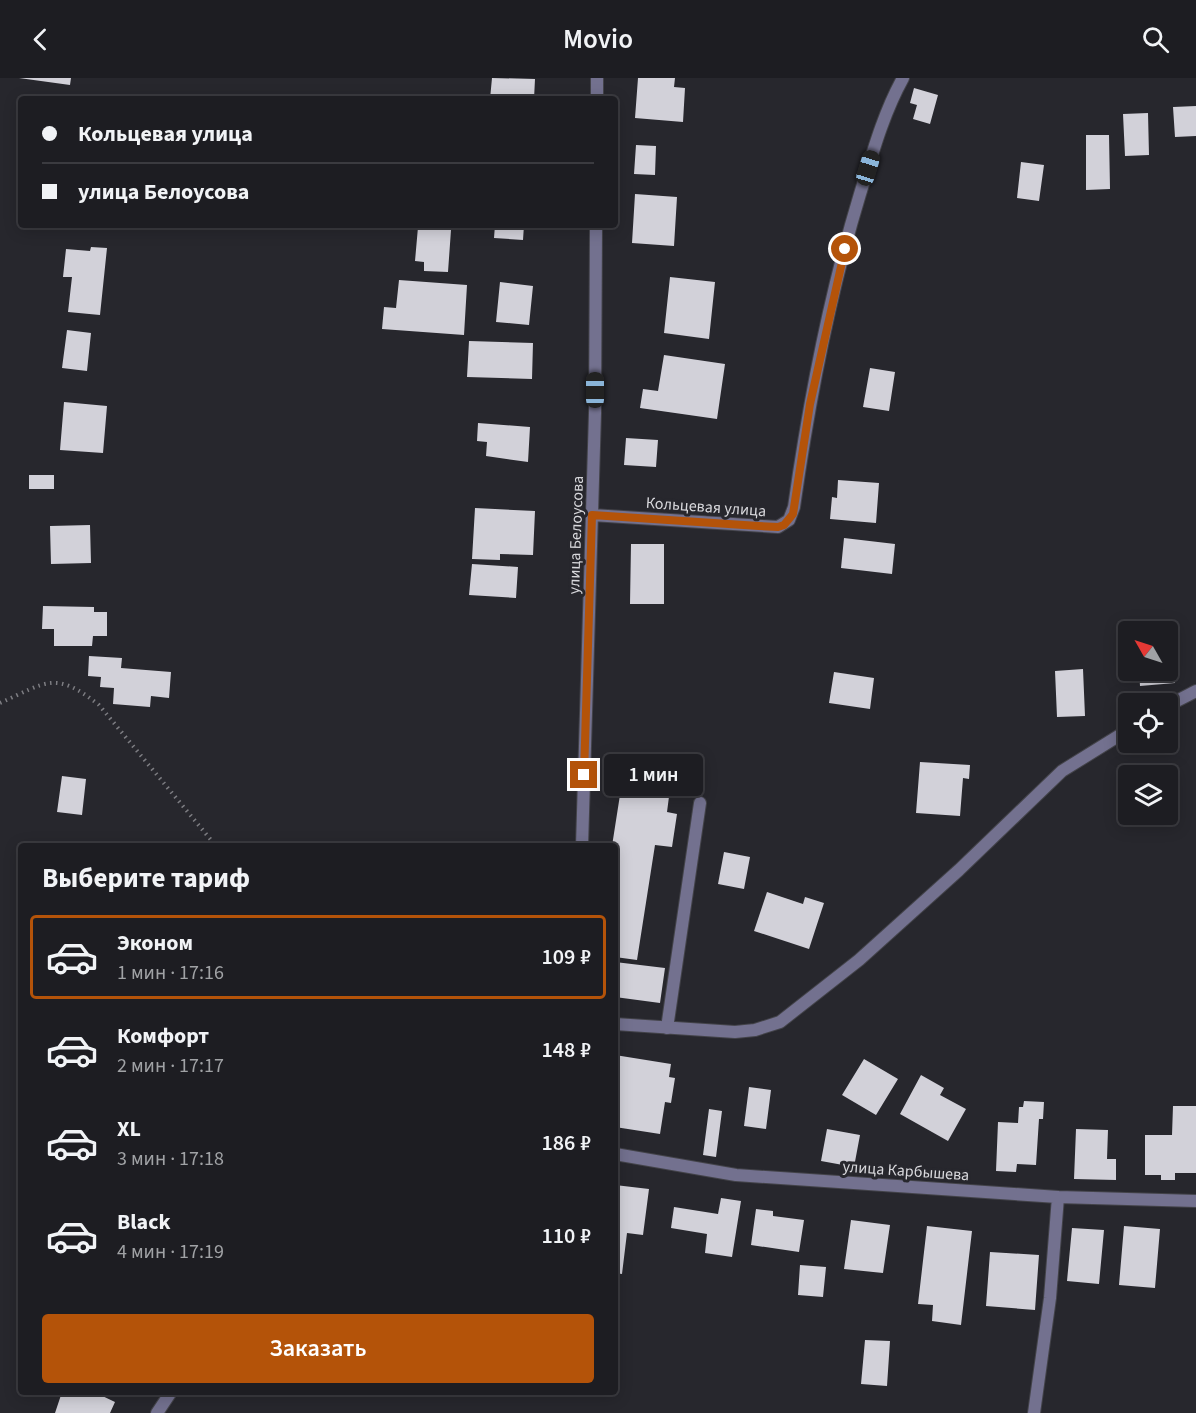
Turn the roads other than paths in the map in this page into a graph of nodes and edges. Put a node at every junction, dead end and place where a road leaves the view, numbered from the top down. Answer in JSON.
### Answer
{"nodes":[{"id":1,"x":597,"y":78,"type":"edge"},
{"id":2,"x":903,"y":78,"type":"edge"},
{"id":3,"x":597,"y":96,"type":"edge"},
{"id":4,"x":596,"y":228,"type":"edge"},
{"id":5,"x":592,"y":515,"type":"junction"},
{"id":6,"x":1196,"y":691,"type":"edge"},
{"id":7,"x":1178,"y":700,"type":"edge"},
{"id":8,"x":1118,"y":736,"type":"edge"},
{"id":9,"x":700,"y":804,"type":"dead end"},
{"id":10,"x":582,"y":843,"type":"edge"},
{"id":11,"x":618,"y":1024,"type":"edge"},
{"id":12,"x":667,"y":1028,"type":"junction"},
{"id":13,"x":618,"y":1155,"type":"edge"},
{"id":14,"x":1058,"y":1197,"type":"junction"},
{"id":15,"x":1196,"y":1201,"type":"edge"},
{"id":16,"x":169,"y":1395,"type":"edge"},
{"id":17,"x":157,"y":1413,"type":"edge"},
{"id":18,"x":1034,"y":1413,"type":"edge"}],
"edges":[{"from":1,"to":3,"type":"street"},
{"from":2,"to":5,"type":"street","name":"Кольцевая улица"},
{"from":4,"to":5,"type":"street","name":"улица Белоусова"},
{"from":5,"to":10,"type":"street","name":"улица Белоусова"},
{"from":6,"to":7,"type":"street"},
{"from":8,"to":12,"type":"street"},
{"from":9,"to":12,"type":"street"},
{"from":11,"to":12,"type":"street"},
{"from":13,"to":14,"type":"street","name":"улица Карбышева"},
{"from":14,"to":15,"type":"street","name":"улица Карбышева"},
{"from":14,"to":18,"type":"street"},
{"from":16,"to":17,"type":"street"}]}
